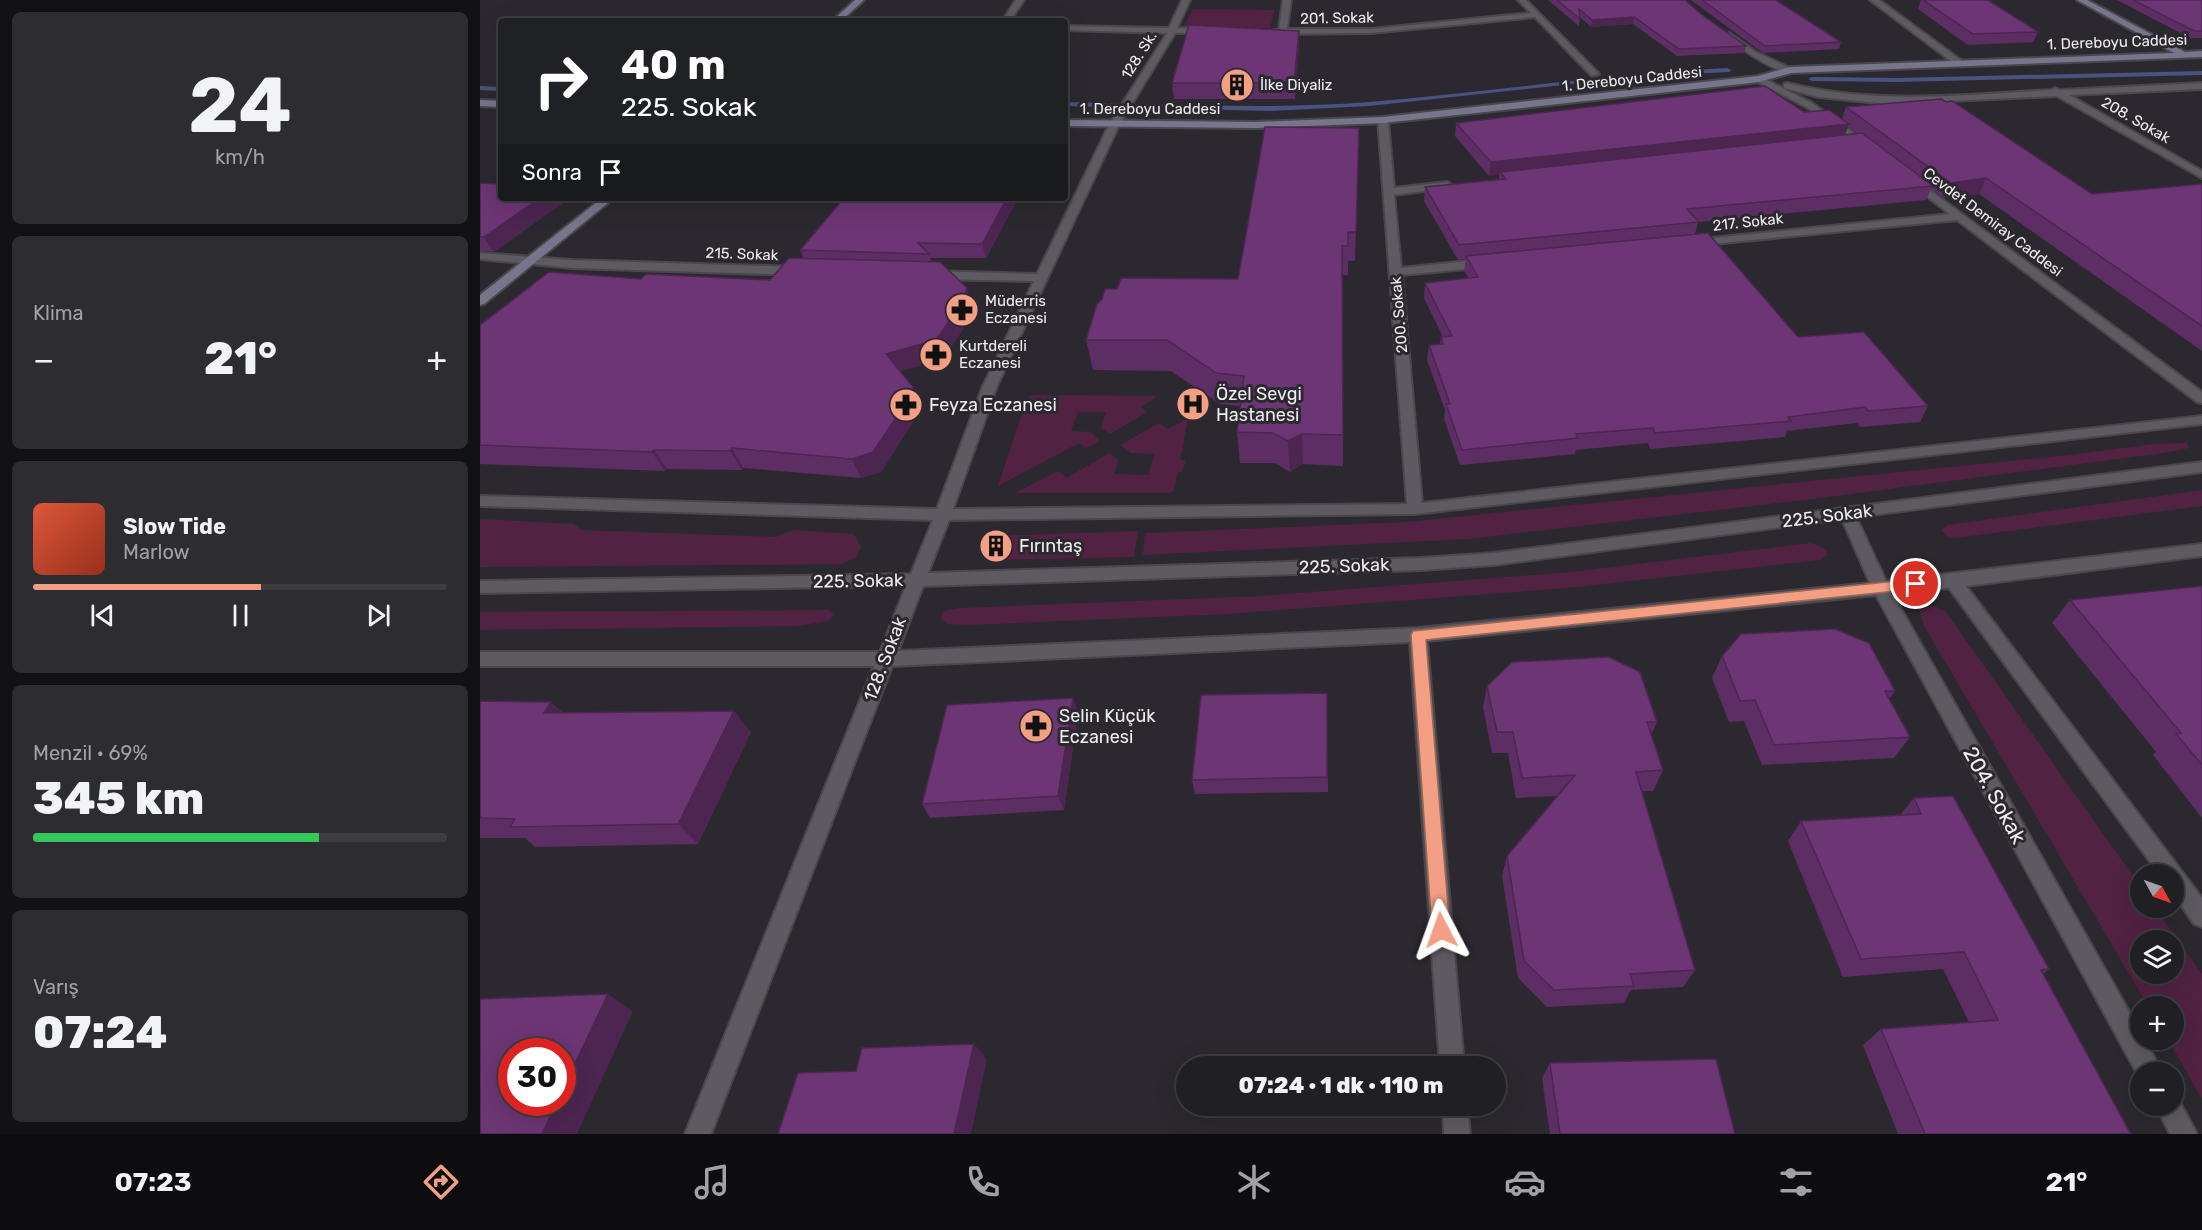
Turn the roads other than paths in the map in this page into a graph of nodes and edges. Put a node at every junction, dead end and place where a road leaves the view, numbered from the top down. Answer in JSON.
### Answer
{"nodes":[{"id":1,"x":860,"y":0,"type":"edge"},
{"id":2,"x":1020,"y":0,"type":"edge"},
{"id":3,"x":1186,"y":0,"type":"edge"},
{"id":4,"x":1287,"y":0,"type":"edge"},
{"id":5,"x":1522,"y":0,"type":"edge"},
{"id":6,"x":1874,"y":0,"type":"edge"},
{"id":7,"x":2081,"y":0,"type":"edge"},
{"id":8,"x":1536,"y":15,"type":"junction"},
{"id":9,"x":839,"y":18,"type":"edge"},
{"id":10,"x":1008,"y":18,"type":"edge"},
{"id":11,"x":1718,"y":27,"type":"edge"},
{"id":12,"x":1068,"y":28,"type":"edge"},
{"id":13,"x":1172,"y":31,"type":"junction"},
{"id":14,"x":1216,"y":31,"type":"edge"},
{"id":15,"x":1261,"y":32,"type":"edge"},
{"id":16,"x":1283,"y":32,"type":"junction"},
{"id":17,"x":2183,"y":54,"type":"junction"},
{"id":18,"x":2202,"y":54,"type":"edge"},
{"id":19,"x":1959,"y":63,"type":"junction"},
{"id":20,"x":1790,"y":70,"type":"junction"},
{"id":21,"x":1595,"y":74,"type":"dead end"},
{"id":22,"x":1760,"y":79,"type":"junction"},
{"id":23,"x":2202,"y":86,"type":"edge"},
{"id":24,"x":2055,"y":91,"type":"junction"},
{"id":25,"x":480,"y":103,"type":"edge"},
{"id":26,"x":498,"y":104,"type":"edge"},
{"id":27,"x":1383,"y":120,"type":"junction"},
{"id":28,"x":1068,"y":123,"type":"edge"},
{"id":29,"x":1114,"y":124,"type":"junction"},
{"id":30,"x":1859,"y":141,"type":"junction"},
{"id":31,"x":1845,"y":142,"type":"edge"},
{"id":32,"x":1878,"y":154,"type":"edge"},
{"id":33,"x":1905,"y":175,"type":"edge"},
{"id":34,"x":2202,"y":175,"type":"edge"},
{"id":35,"x":1459,"y":184,"type":"edge"},
{"id":36,"x":1389,"y":192,"type":"junction"},
{"id":37,"x":605,"y":201,"type":"edge"},
{"id":38,"x":1960,"y":216,"type":"junction"},
{"id":39,"x":1685,"y":243,"type":"edge"},
{"id":40,"x":480,"y":256,"type":"edge"},
{"id":41,"x":530,"y":260,"type":"junction"},
{"id":42,"x":1500,"y":262,"type":"edge"},
{"id":43,"x":807,"y":271,"type":"edge"},
{"id":44,"x":1395,"y":272,"type":"junction"},
{"id":45,"x":924,"y":274,"type":"edge"},
{"id":46,"x":1040,"y":278,"type":"junction"},
{"id":47,"x":480,"y":301,"type":"edge"},
{"id":48,"x":2202,"y":399,"type":"edge"},
{"id":49,"x":2202,"y":420,"type":"edge"},
{"id":50,"x":2202,"y":467,"type":"edge"},
{"id":51,"x":480,"y":501,"type":"edge"},
{"id":52,"x":1415,"y":510,"type":"junction"},
{"id":53,"x":1847,"y":514,"type":"junction"},
{"id":54,"x":943,"y":515,"type":"junction"},
{"id":55,"x":2202,"y":550,"type":"edge"},
{"id":56,"x":916,"y":580,"type":"junction"},
{"id":57,"x":1953,"y":581,"type":"junction"},
{"id":58,"x":480,"y":587,"type":"edge"},
{"id":59,"x":1880,"y":587,"type":"junction"},
{"id":60,"x":1418,"y":635,"type":"junction"},
{"id":61,"x":480,"y":659,"type":"edge"},
{"id":62,"x":885,"y":659,"type":"junction"},
{"id":63,"x":2163,"y":864,"type":"edge"},
{"id":64,"x":2184,"y":892,"type":"edge"},
{"id":65,"x":2202,"y":916,"type":"edge"},
{"id":66,"x":1451,"y":1056,"type":"edge"},
{"id":67,"x":2144,"y":1062,"type":"edge"},
{"id":68,"x":1456,"y":1116,"type":"edge"},
{"id":69,"x":2174,"y":1116,"type":"edge"},
{"id":70,"x":698,"y":1134,"type":"edge"},
{"id":71,"x":1457,"y":1134,"type":"edge"},
{"id":72,"x":2184,"y":1134,"type":"edge"}],
"edges":[{"from":1,"to":9,"type":"main road"},
{"from":2,"to":10,"type":"street"},
{"from":3,"to":13,"type":"street","name":"128. Sk."},
{"from":4,"to":16,"type":"street"},
{"from":5,"to":8,"type":"street"},
{"from":6,"to":19,"type":"street"},
{"from":7,"to":17,"type":"main road"},
{"from":8,"to":16,"type":"street","name":"201. Sokak"},
{"from":8,"to":21,"type":"street"},
{"from":11,"to":20,"type":"street"},
{"from":12,"to":13,"type":"street"},
{"from":13,"to":14,"type":"street"},
{"from":13,"to":29,"type":"street","name":"128. Sk."},
{"from":15,"to":16,"type":"street","name":"201. Sokak"},
{"from":17,"to":18,"type":"main road","name":"1. Dereboyu Caddesi"},
{"from":17,"to":19,"type":"main road","name":"1. Dereboyu Caddesi"},
{"from":19,"to":20,"type":"main road","name":"1. Dereboyu Caddesi"},
{"from":20,"to":22,"type":"main road","name":"1. Dereboyu Caddesi"},
{"from":22,"to":24,"type":"street"},
{"from":22,"to":27,"type":"main road","name":"1. Dereboyu Caddesi"},
{"from":22,"to":30,"type":"street"},
{"from":23,"to":24,"type":"street"},
{"from":24,"to":34,"type":"street","name":"208. Sokak"},
{"from":25,"to":26,"type":"main road"},
{"from":27,"to":29,"type":"main road","name":"1. Dereboyu Caddesi"},
{"from":27,"to":36,"type":"street","name":"200. Sokak"},
{"from":28,"to":29,"type":"main road","name":"1. Dereboyu Caddesi"},
{"from":29,"to":46,"type":"street","name":"128. Sokak"},
{"from":30,"to":31,"type":"street"},
{"from":30,"to":32,"type":"street"},
{"from":33,"to":38,"type":"street","name":"Cevdet Demiray Caddesi"},
{"from":35,"to":36,"type":"street"},
{"from":36,"to":44,"type":"street","name":"200. Sokak"},
{"from":37,"to":41,"type":"main road"},
{"from":38,"to":39,"type":"street","name":"217. Sokak"},
{"from":38,"to":48,"type":"street","name":"Cevdet Demiray Caddesi"},
{"from":40,"to":41,"type":"street","name":"215. Sokak"},
{"from":41,"to":43,"type":"street","name":"215. Sokak"},
{"from":41,"to":47,"type":"main road"},
{"from":42,"to":44,"type":"street"},
{"from":44,"to":52,"type":"street","name":"200. Sokak"},
{"from":45,"to":46,"type":"street"},
{"from":46,"to":54,"type":"street","name":"128. Sokak"},
{"from":49,"to":52,"type":"street"},
{"from":50,"to":53,"type":"street","name":"225. Sokak"},
{"from":51,"to":54,"type":"street"},
{"from":52,"to":54,"type":"street"},
{"from":53,"to":56,"type":"street","name":"225. Sokak"},
{"from":53,"to":59,"type":"street","name":"204. Sokak"},
{"from":54,"to":56,"type":"street","name":"128. Sokak"},
{"from":55,"to":57,"type":"street"},
{"from":56,"to":58,"type":"street","name":"225. Sokak"},
{"from":56,"to":62,"type":"street","name":"128. Sokak"},
{"from":57,"to":59,"type":"street"},
{"from":57,"to":63,"type":"street"},
{"from":59,"to":60,"type":"street"},
{"from":59,"to":67,"type":"street","name":"204. Sokak"},
{"from":60,"to":62,"type":"street"},
{"from":60,"to":66,"type":"street"},
{"from":61,"to":62,"type":"street"},
{"from":62,"to":70,"type":"street","name":"128. Sokak"},
{"from":64,"to":65,"type":"street"},
{"from":68,"to":71,"type":"street"},
{"from":69,"to":72,"type":"street"}]}
